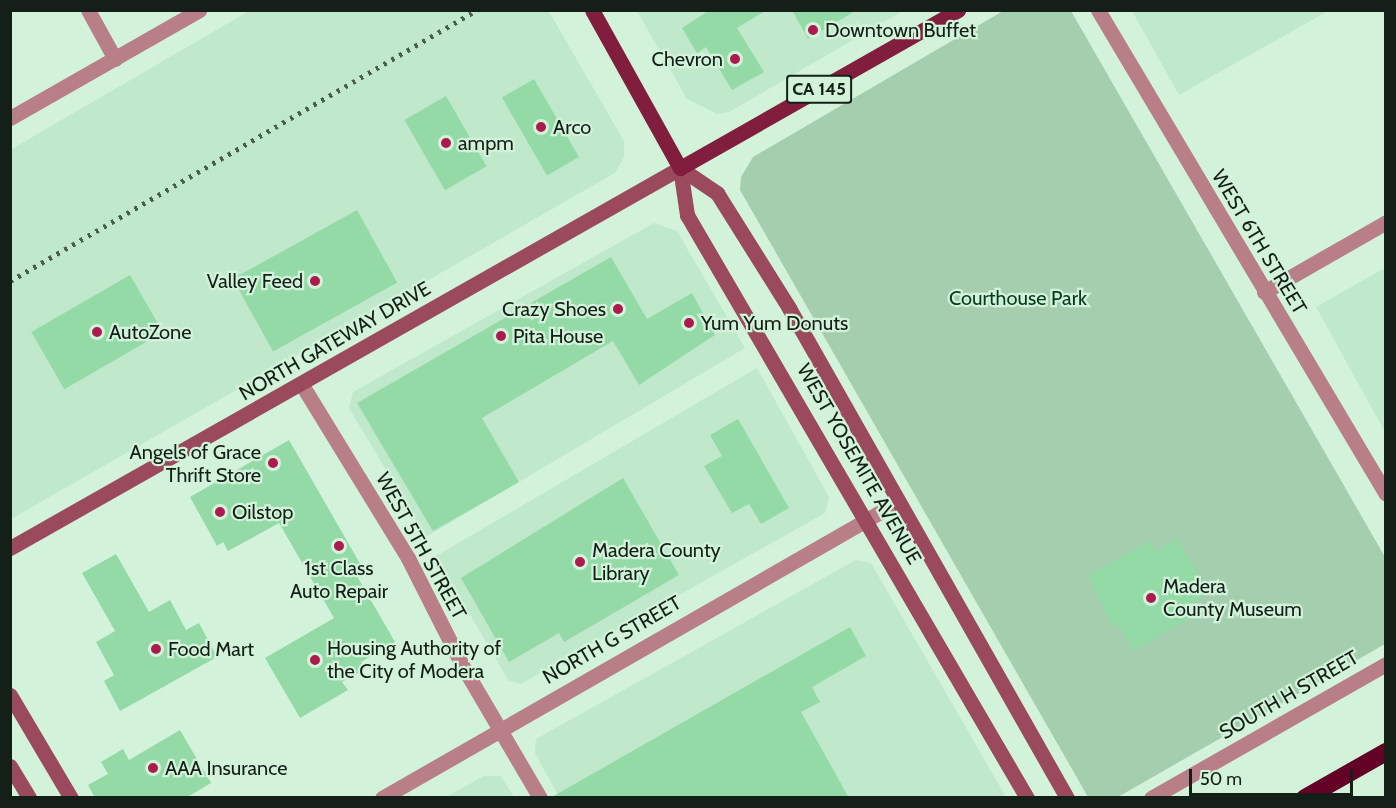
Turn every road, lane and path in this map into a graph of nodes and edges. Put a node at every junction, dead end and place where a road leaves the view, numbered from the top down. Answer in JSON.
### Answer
{"nodes":[{"id":1,"x":88,"y":10,"type":"edge"},
{"id":2,"x":199,"y":10,"type":"edge"},
{"id":3,"x":592,"y":10,"type":"edge"},
{"id":4,"x":958,"y":10,"type":"edge"},
{"id":5,"x":1098,"y":10,"type":"edge"},
{"id":6,"x":115,"y":59,"type":"junction"},
{"id":7,"x":10,"y":118,"type":"edge"},
{"id":8,"x":680,"y":168,"type":"junction"},
{"id":9,"x":1386,"y":222,"type":"edge"},
{"id":10,"x":1264,"y":292,"type":"junction"},
{"id":11,"x":302,"y":385,"type":"junction"},
{"id":12,"x":1386,"y":494,"type":"edge"},
{"id":13,"x":896,"y":503,"type":"junction"},
{"id":14,"x":868,"y":519,"type":"junction"},
{"id":15,"x":10,"y":548,"type":"edge"},
{"id":16,"x":1386,"y":664,"type":"edge"},
{"id":17,"x":10,"y":695,"type":"edge"},
{"id":18,"x":500,"y":729,"type":"junction"},
{"id":19,"x":1386,"y":752,"type":"edge"},
{"id":20,"x":10,"y":766,"type":"edge"},
{"id":21,"x":28,"y":798,"type":"edge"},
{"id":22,"x":71,"y":798,"type":"edge"},
{"id":23,"x":382,"y":798,"type":"edge"},
{"id":24,"x":540,"y":798,"type":"edge"},
{"id":25,"x":1027,"y":798,"type":"edge"},
{"id":26,"x":1067,"y":798,"type":"edge"},
{"id":27,"x":1151,"y":798,"type":"edge"},
{"id":28,"x":1305,"y":798,"type":"edge"}],
"edges":[{"from":1,"to":6,"type":"street"},
{"from":2,"to":6,"type":"street"},
{"from":3,"to":8,"type":"main road"},
{"from":4,"to":8,"type":"main road","number":"CA 145"},
{"from":5,"to":10,"type":"street","name":"WEST 6TH STREET"},
{"from":6,"to":7,"type":"street"},
{"from":8,"to":11,"type":"main road","name":"NORTH GATEWAY DRIVE"},
{"from":8,"to":13,"type":"main road","name":"WEST YOSEMITE AVENUE"},
{"from":8,"to":14,"type":"main road","name":"WEST YOSEMITE AVENUE"},
{"from":9,"to":10,"type":"street"},
{"from":10,"to":12,"type":"street","name":"WEST 6TH STREET"},
{"from":11,"to":15,"type":"main road","name":"NORTH GATEWAY DRIVE"},
{"from":11,"to":18,"type":"street","name":"WEST 5TH STREET"},
{"from":13,"to":14,"type":"street","name":"NORTH G STREET"},
{"from":13,"to":26,"type":"main road","name":"WEST YOSEMITE AVENUE"},
{"from":14,"to":18,"type":"street","name":"NORTH G STREET"},
{"from":14,"to":25,"type":"main road","name":"WEST YOSEMITE AVENUE"},
{"from":16,"to":27,"type":"street","name":"SOUTH H STREET"},
{"from":17,"to":22,"type":"main road"},
{"from":18,"to":23,"type":"street","name":"NORTH G STREET"},
{"from":18,"to":24,"type":"street","name":"WEST 5TH STREET"},
{"from":19,"to":28,"type":"highway"},
{"from":20,"to":21,"type":"main road"}]}
